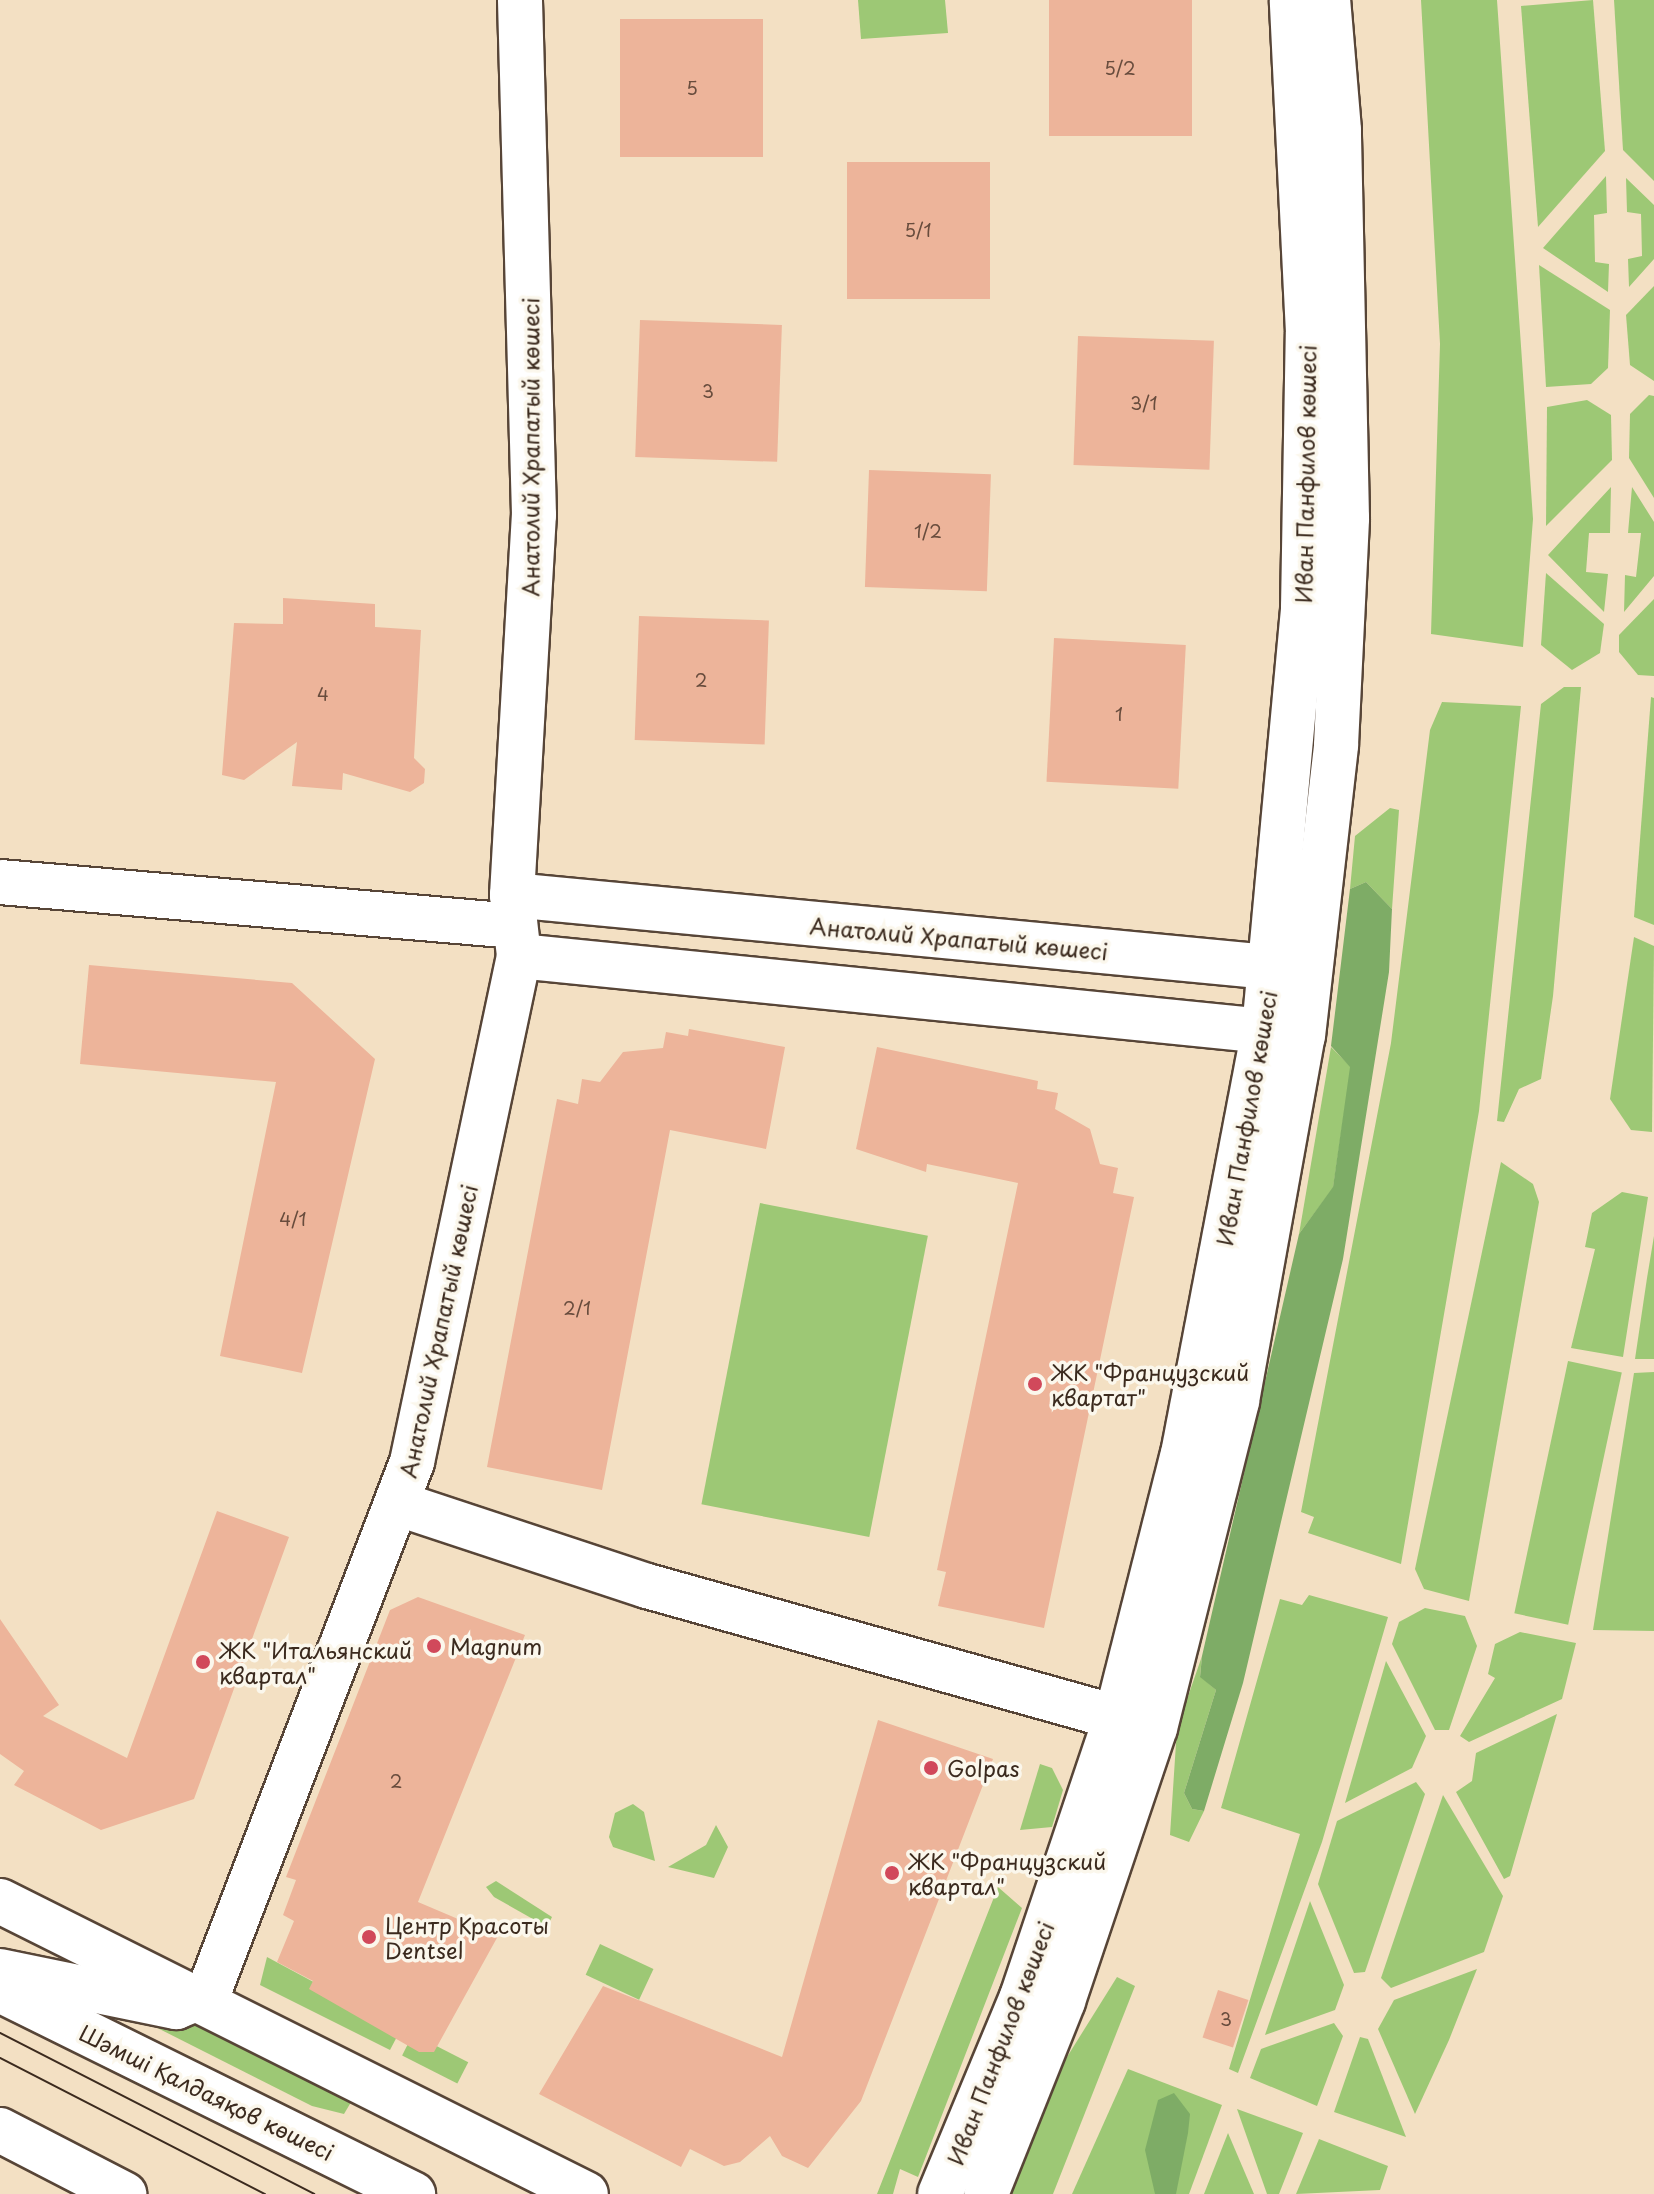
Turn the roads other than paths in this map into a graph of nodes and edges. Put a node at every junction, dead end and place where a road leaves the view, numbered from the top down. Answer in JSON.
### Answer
{"nodes":[{"id":1,"x":520,"y":0,"type":"edge"},
{"id":2,"x":1292,"y":0,"type":"edge"},
{"id":3,"x":1328,"y":0,"type":"edge"},
{"id":4,"x":0,"y":882,"type":"edge"},
{"id":5,"x":515,"y":925,"type":"junction"},
{"id":6,"x":1292,"y":969,"type":"junction"},
{"id":7,"x":1284,"y":1033,"type":"junction"},
{"id":8,"x":399,"y":1504,"type":"junction"},
{"id":9,"x":1135,"y":1723,"type":"junction"},
{"id":10,"x":0,"y":1901,"type":"edge"},
{"id":11,"x":0,"y":1971,"type":"edge"},
{"id":12,"x":0,"y":1990,"type":"edge"},
{"id":13,"x":196,"y":2002,"type":"junction"},
{"id":14,"x":0,"y":2130,"type":"edge"},
{"id":15,"x":124,"y":2194,"type":"edge"},
{"id":16,"x":413,"y":2194,"type":"edge"},
{"id":17,"x":586,"y":2194,"type":"edge"},
{"id":18,"x":940,"y":2194,"type":"edge"},
{"id":19,"x":986,"y":2194,"type":"edge"}],
"edges":[{"from":1,"to":5,"type":"street","name":"Анатолий Храпатый көшесі"},
{"from":2,"to":6,"type":"street","name":"Иван Панфилов көшесі"},
{"from":3,"to":6,"type":"street","name":"Иван Панфилов көшесі"},
{"from":4,"to":5,"type":"street"},
{"from":5,"to":6,"type":"street","name":"Анатолий Храпатый көшесі"},
{"from":5,"to":7,"type":"street"},
{"from":5,"to":8,"type":"street","name":"Анатолий Храпатый көшесі"},
{"from":6,"to":7,"type":"street","name":"Иван Панфилов көшесі"},
{"from":7,"to":9,"type":"street","name":"Иван Панфилов көшесі"},
{"from":8,"to":9,"type":"street"},
{"from":8,"to":13,"type":"street","name":"Анатолий Храпатый көшесі"},
{"from":9,"to":18,"type":"street","name":"Иван Панфилов көшесі"},
{"from":9,"to":19,"type":"street","name":"Иван Панфилов көшесі"},
{"from":10,"to":13,"type":"street"},
{"from":11,"to":13,"type":"street"},
{"from":12,"to":16,"type":"street","name":"Шәмші Қалдаяқов көшесі"},
{"from":13,"to":17,"type":"street"},
{"from":14,"to":15,"type":"street"}]}
